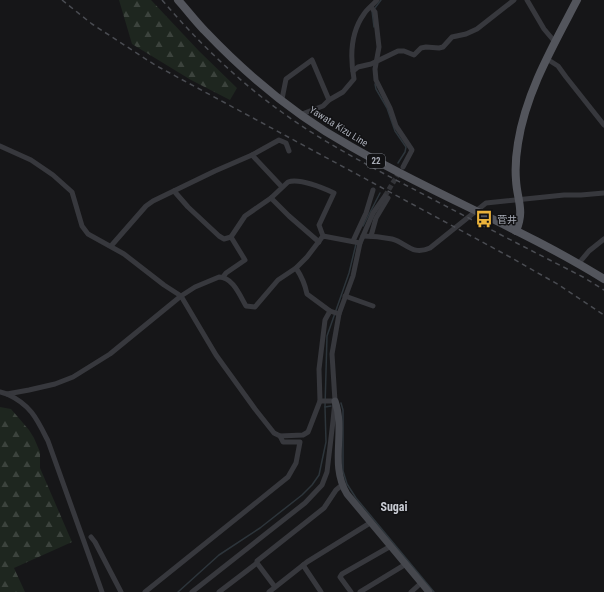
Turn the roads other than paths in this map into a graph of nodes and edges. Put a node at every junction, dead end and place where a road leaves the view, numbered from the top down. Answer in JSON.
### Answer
{"nodes":[{"id":1,"x":178,"y":0,"type":"edge"},
{"id":2,"x":377,"y":0,"type":"edge"},
{"id":3,"x":514,"y":0,"type":"edge"},
{"id":4,"x":527,"y":0,"type":"edge"},
{"id":5,"x":577,"y":0,"type":"edge"},
{"id":6,"x":371,"y":8,"type":"junction"},
{"id":7,"x":556,"y":42,"type":"junction"},
{"id":8,"x":547,"y":59,"type":"junction"},
{"id":9,"x":377,"y":61,"type":"junction"},
{"id":10,"x":353,"y":71,"type":"junction"},
{"id":11,"x":282,"y":99,"type":"junction"},
{"id":12,"x":330,"y":100,"type":"junction"},
{"id":13,"x":302,"y":114,"type":"junction"},
{"id":14,"x":604,"y":125,"type":"edge"},
{"id":15,"x":0,"y":146,"type":"edge"},
{"id":16,"x":290,"y":151,"type":"dead end"},
{"id":17,"x":252,"y":155,"type":"junction"},
{"id":18,"x":403,"y":167,"type":"tunnel mouth"},
{"id":19,"x":282,"y":187,"type":"junction"},
{"id":20,"x":374,"y":190,"type":"dead end"},
{"id":21,"x":174,"y":191,"type":"junction"},
{"id":22,"x":604,"y":193,"type":"edge"},
{"id":23,"x":271,"y":198,"type":"junction"},
{"id":24,"x":519,"y":199,"type":"junction"},
{"id":25,"x":475,"y":210,"type":"junction"},
{"id":26,"x":516,"y":231,"type":"junction"},
{"id":27,"x":323,"y":236,"type":"junction"},
{"id":28,"x":363,"y":236,"type":"junction"},
{"id":29,"x":371,"y":236,"type":"junction"},
{"id":30,"x":231,"y":237,"type":"junction"},
{"id":31,"x":604,"y":239,"type":"edge"},
{"id":32,"x":319,"y":242,"type":"junction"},
{"id":33,"x":356,"y":242,"type":"junction"},
{"id":34,"x":111,"y":246,"type":"junction"},
{"id":35,"x":579,"y":263,"type":"junction"},
{"id":36,"x":296,"y":268,"type":"junction"},
{"id":37,"x":223,"y":277,"type":"junction"},
{"id":38,"x":604,"y":279,"type":"edge"},
{"id":39,"x":181,"y":296,"type":"junction"},
{"id":40,"x":345,"y":296,"type":"junction"},
{"id":41,"x":373,"y":306,"type":"dead end"},
{"id":42,"x":330,"y":312,"type":"junction"},
{"id":43,"x":338,"y":314,"type":"junction"},
{"id":44,"x":0,"y":392,"type":"edge"},
{"id":45,"x":7,"y":394,"type":"junction"},
{"id":46,"x":322,"y":401,"type":"junction"},
{"id":47,"x":333,"y":401,"type":"junction"},
{"id":48,"x":280,"y":436,"type":"junction"},
{"id":49,"x":342,"y":485,"type":"junction"},
{"id":50,"x":370,"y":522,"type":"junction"},
{"id":51,"x":91,"y":537,"type":"dead end"},
{"id":52,"x":390,"y":546,"type":"junction"},
{"id":53,"x":257,"y":563,"type":"junction"},
{"id":54,"x":406,"y":564,"type":"junction"},
{"id":55,"x":303,"y":565,"type":"junction"},
{"id":56,"x":421,"y":583,"type":"junction"},
{"id":57,"x":275,"y":587,"type":"junction"},
{"id":58,"x":102,"y":592,"type":"edge"},
{"id":59,"x":121,"y":592,"type":"edge"},
{"id":60,"x":145,"y":592,"type":"edge"},
{"id":61,"x":192,"y":592,"type":"edge"},
{"id":62,"x":219,"y":592,"type":"edge"},
{"id":63,"x":268,"y":592,"type":"edge"},
{"id":64,"x":321,"y":592,"type":"edge"},
{"id":65,"x":351,"y":592,"type":"edge"},
{"id":66,"x":360,"y":592,"type":"edge"},
{"id":67,"x":411,"y":592,"type":"edge"},
{"id":68,"x":429,"y":592,"type":"edge"}],
"edges":[{"from":1,"to":11,"type":"main road","name":"Yawata Kizu Line","number":"22"},
{"from":2,"to":6,"type":"street"},
{"from":3,"to":9,"type":"street"},
{"from":4,"to":7,"type":"street"},
{"from":5,"to":7,"type":"main road"},
{"from":6,"to":9,"type":"street"},
{"from":6,"to":10,"type":"street"},
{"from":7,"to":8,"type":"main road"},
{"from":8,"to":14,"type":"street"},
{"from":8,"to":24,"type":"main road"},
{"from":9,"to":10,"type":"street"},
{"from":9,"to":18,"type":"street"},
{"from":10,"to":12,"type":"street"},
{"from":11,"to":12,"type":"street"},
{"from":11,"to":13,"type":"main road","name":"Yawata Kizu Line","number":"22"},
{"from":12,"to":13,"type":"street"},
{"from":13,"to":25,"type":"main road","name":"Yawata Kizu Line","number":"22"},
{"from":15,"to":34,"type":"street"},
{"from":16,"to":17,"type":"street"},
{"from":17,"to":19,"type":"street"},
{"from":17,"to":21,"type":"street"},
{"from":19,"to":23,"type":"street"},
{"from":19,"to":27,"type":"street"},
{"from":20,"to":33,"type":"street"},
{"from":21,"to":30,"type":"street"},
{"from":21,"to":34,"type":"street"},
{"from":22,"to":24,"type":"street"},
{"from":23,"to":30,"type":"street"},
{"from":23,"to":32,"type":"street"},
{"from":24,"to":25,"type":"street"},
{"from":24,"to":26,"type":"main road"},
{"from":25,"to":26,"type":"main road","name":"Yawata Kizu Line","number":"22"},
{"from":25,"to":29,"type":"street"},
{"from":26,"to":35,"type":"main road","name":"Yawata Kizu Line","number":"22"},
{"from":27,"to":32,"type":"street"},
{"from":27,"to":33,"type":"street"},
{"from":28,"to":29,"type":"street"},
{"from":28,"to":29,"type":"street"},
{"from":28,"to":33,"type":"street"},
{"from":30,"to":37,"type":"street"},
{"from":31,"to":35,"type":"street"},
{"from":32,"to":36,"type":"street"},
{"from":33,"to":40,"type":"street"},
{"from":34,"to":39,"type":"street"},
{"from":35,"to":38,"type":"main road","name":"Yawata Kizu Line","number":"22"},
{"from":36,"to":37,"type":"street"},
{"from":36,"to":42,"type":"street"},
{"from":37,"to":39,"type":"street"},
{"from":39,"to":45,"type":"street"},
{"from":39,"to":48,"type":"street"},
{"from":40,"to":41,"type":"street"},
{"from":40,"to":43,"type":"street"},
{"from":42,"to":43,"type":"street"},
{"from":42,"to":46,"type":"street"},
{"from":43,"to":47,"type":"street"},
{"from":44,"to":45,"type":"street"},
{"from":45,"to":58,"type":"street"},
{"from":46,"to":47,"type":"street"},
{"from":46,"to":48,"type":"street"},
{"from":47,"to":49,"type":"street"},
{"from":47,"to":61,"type":"street"},
{"from":48,"to":60,"type":"street"},
{"from":49,"to":50,"type":"street"},
{"from":49,"to":53,"type":"street"},
{"from":50,"to":52,"type":"street"},
{"from":50,"to":55,"type":"street"},
{"from":51,"to":59,"type":"street"},
{"from":52,"to":54,"type":"street"},
{"from":52,"to":65,"type":"street"},
{"from":53,"to":57,"type":"street"},
{"from":53,"to":62,"type":"street"},
{"from":54,"to":56,"type":"street"},
{"from":54,"to":66,"type":"street"},
{"from":55,"to":57,"type":"street"},
{"from":55,"to":64,"type":"street"},
{"from":56,"to":67,"type":"street"},
{"from":56,"to":68,"type":"street"},
{"from":57,"to":63,"type":"street"}]}
